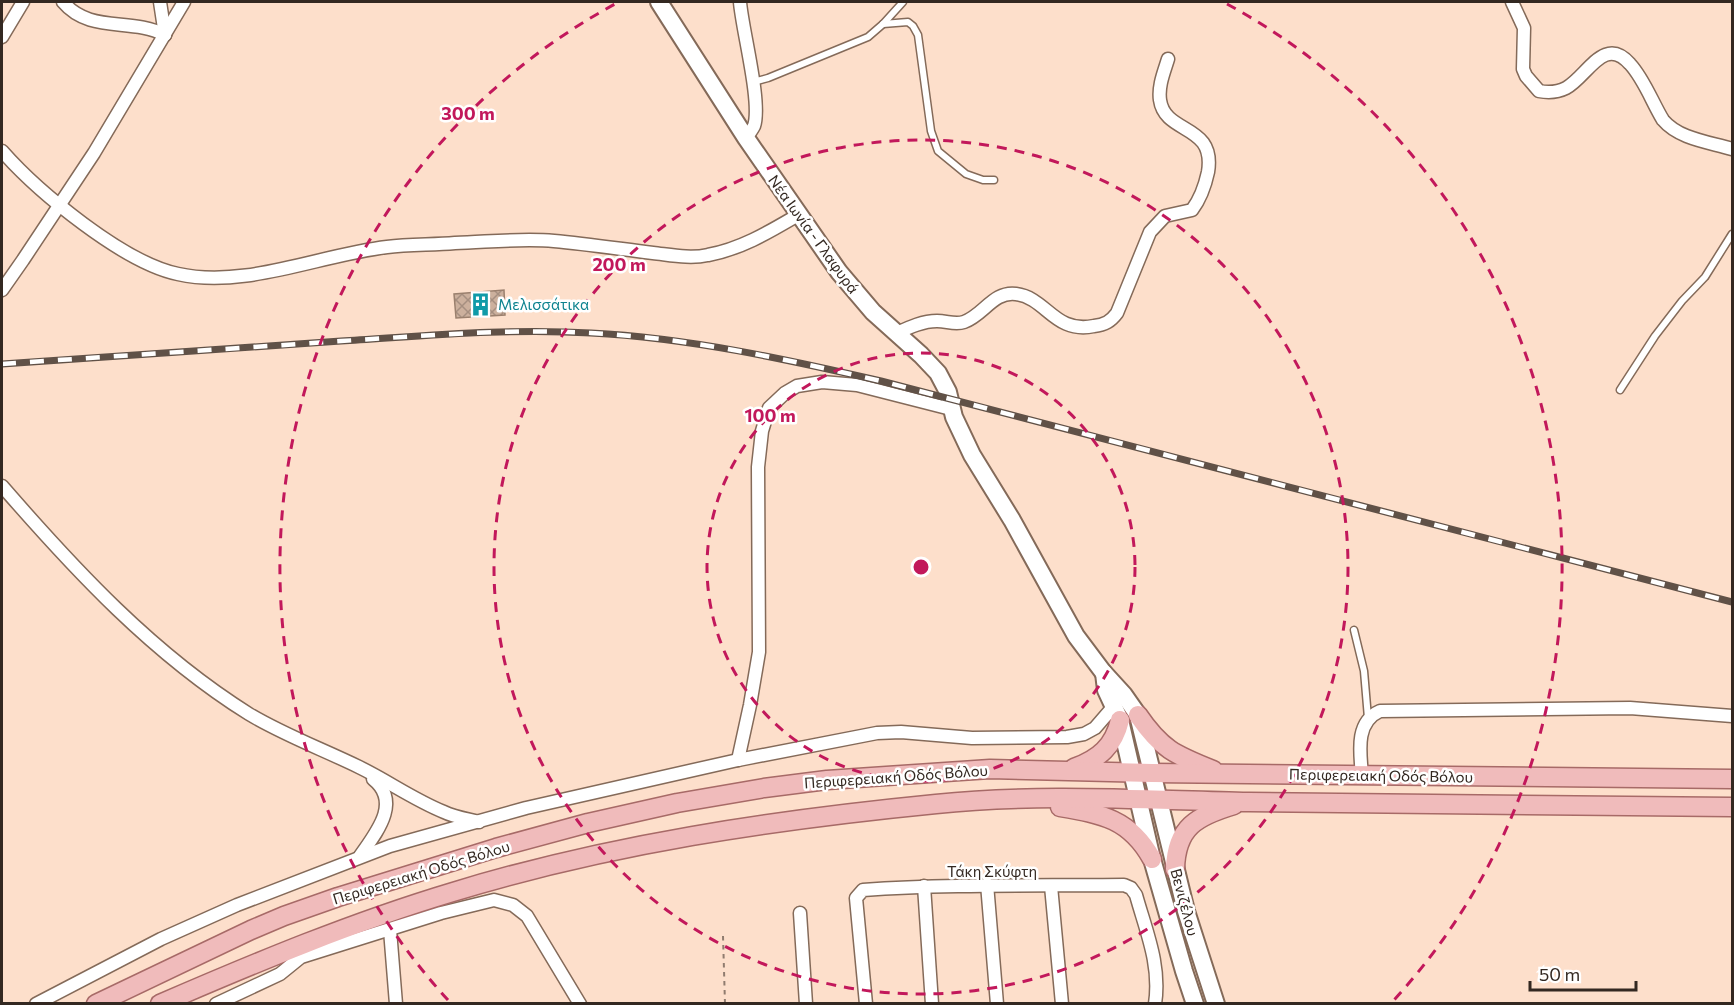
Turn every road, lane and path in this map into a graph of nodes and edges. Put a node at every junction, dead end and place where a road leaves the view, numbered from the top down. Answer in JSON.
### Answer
{"nodes":[{"id":1,"x":22,"y":2,"type":"edge"},
{"id":2,"x":63,"y":2,"type":"edge"},
{"id":3,"x":160,"y":2,"type":"edge"},
{"id":4,"x":184,"y":2,"type":"edge"},
{"id":5,"x":659,"y":2,"type":"edge"},
{"id":6,"x":740,"y":2,"type":"edge"},
{"id":7,"x":903,"y":2,"type":"edge"},
{"id":8,"x":1512,"y":2,"type":"edge"},
{"id":9,"x":883,"y":24,"type":"junction"},
{"id":10,"x":165,"y":35,"type":"junction"},
{"id":11,"x":2,"y":37,"type":"edge"},
{"id":12,"x":1168,"y":59,"type":"dead end"},
{"id":13,"x":752,"y":82,"type":"junction"},
{"id":14,"x":746,"y":138,"type":"junction"},
{"id":15,"x":1732,"y":148,"type":"edge"},
{"id":16,"x":2,"y":151,"type":"edge"},
{"id":17,"x":994,"y":180,"type":"dead end"},
{"id":18,"x":60,"y":205,"type":"junction"},
{"id":19,"x":798,"y":215,"type":"junction"},
{"id":20,"x":1732,"y":234,"type":"edge"},
{"id":21,"x":3,"y":287,"type":"edge"},
{"id":22,"x":897,"y":333,"type":"junction"},
{"id":23,"x":1620,"y":390,"type":"dead end"},
{"id":24,"x":951,"y":410,"type":"junction"},
{"id":25,"x":2,"y":486,"type":"edge"},
{"id":26,"x":1354,"y":630,"type":"dead end"},
{"id":27,"x":1104,"y":672,"type":"junction"},
{"id":28,"x":1117,"y":713,"type":"junction"},
{"id":29,"x":1137,"y":715,"type":"junction"},
{"id":30,"x":1732,"y":716,"type":"edge"},
{"id":31,"x":1368,"y":718,"type":"junction"},
{"id":32,"x":738,"y":760,"type":"junction"},
{"id":33,"x":358,"y":766,"type":"junction"},
{"id":34,"x":1065,"y":770,"type":"junction"},
{"id":35,"x":1132,"y":772,"type":"junction"},
{"id":36,"x":1152,"y":773,"type":"junction"},
{"id":37,"x":1224,"y":774,"type":"junction"},
{"id":38,"x":1362,"y":775,"type":"junction"},
{"id":39,"x":1732,"y":779,"type":"edge"},
{"id":40,"x":1017,"y":799,"type":"junction"},
{"id":41,"x":1138,"y":799,"type":"junction"},
{"id":42,"x":1158,"y":799,"type":"junction"},
{"id":43,"x":1245,"y":801,"type":"junction"},
{"id":44,"x":1732,"y":807,"type":"edge"},
{"id":45,"x":480,"y":822,"type":"junction"},
{"id":46,"x":360,"y":856,"type":"junction"},
{"id":47,"x":1152,"y":859,"type":"junction"},
{"id":48,"x":1175,"y":869,"type":"junction"},
{"id":49,"x":987,"y":884,"type":"junction"},
{"id":50,"x":924,"y":886,"type":"junction"},
{"id":51,"x":1051,"y":886,"type":"junction"},
{"id":52,"x":800,"y":913,"type":"dead end"},
{"id":53,"x":390,"y":930,"type":"junction"},
{"id":54,"x":723,"y":936,"type":"dead end"},
{"id":55,"x":36,"y":1004,"type":"edge"},
{"id":56,"x":96,"y":1004,"type":"edge"},
{"id":57,"x":160,"y":1004,"type":"edge"},
{"id":58,"x":216,"y":1004,"type":"edge"},
{"id":59,"x":396,"y":1004,"type":"edge"},
{"id":60,"x":580,"y":1004,"type":"edge"},
{"id":61,"x":725,"y":1004,"type":"edge"},
{"id":62,"x":806,"y":1004,"type":"edge"},
{"id":63,"x":866,"y":1004,"type":"edge"},
{"id":64,"x":932,"y":1004,"type":"edge"},
{"id":65,"x":997,"y":1004,"type":"edge"},
{"id":66,"x":1062,"y":1004,"type":"edge"},
{"id":67,"x":1155,"y":1004,"type":"edge"},
{"id":68,"x":1196,"y":1004,"type":"edge"},
{"id":69,"x":1216,"y":1004,"type":"edge"}],
"edges":[{"from":1,"to":11,"type":"street"},
{"from":2,"to":10,"type":"street"},
{"from":3,"to":10,"type":"street"},
{"from":4,"to":10,"type":"street"},
{"from":5,"to":14,"type":"main road","name":"Νέα Ιωνία - Γλαφυρά"},
{"from":6,"to":13,"type":"street"},
{"from":7,"to":9,"type":"lane"},
{"from":8,"to":15,"type":"street"},
{"from":9,"to":13,"type":"lane"},
{"from":9,"to":17,"type":"lane"},
{"from":10,"to":18,"type":"street"},
{"from":12,"to":22,"type":"street"},
{"from":13,"to":14,"type":"street"},
{"from":14,"to":19,"type":"main road","name":"Νέα Ιωνία - Γλαφυρά"},
{"from":16,"to":18,"type":"street"},
{"from":18,"to":19,"type":"street"},
{"from":18,"to":21,"type":"street"},
{"from":19,"to":22,"type":"main road","name":"Νέα Ιωνία - Γλαφυρά"},
{"from":20,"to":23,"type":"lane"},
{"from":22,"to":24,"type":"main road","name":"Νέα Ιωνία - Γλαφυρά"},
{"from":24,"to":27,"type":"main road","name":"Νέα Ιωνία - Γλαφυρά"},
{"from":24,"to":32,"type":"street"},
{"from":25,"to":33,"type":"street"},
{"from":26,"to":31,"type":"lane"},
{"from":27,"to":28,"type":"main road","name":"Νέα Ιωνία - Γλαφυρά"},
{"from":27,"to":29,"type":"main road","name":"Νέα Ιωνία - Γλαφυρά"},
{"from":28,"to":32,"type":"street"},
{"from":28,"to":34,"type":"main road"},
{"from":28,"to":35,"type":"main road","name":"Νέα Ιωνία - Γλαφυρά"},
{"from":29,"to":36,"type":"main road","name":"Νέα Ιωνία - Γλαφυρά"},
{"from":29,"to":37,"type":"main road"},
{"from":30,"to":31,"type":"street"},
{"from":31,"to":38,"type":"street"},
{"from":32,"to":45,"type":"street"},
{"from":33,"to":45,"type":"street"},
{"from":33,"to":46,"type":"street"},
{"from":34,"to":35,"type":"main road","name":"Περιφερειακή Οδός Βόλου"},
{"from":34,"to":56,"type":"main road","name":"Περιφερειακή Οδός Βόλου"},
{"from":35,"to":36,"type":"main road","name":"Περιφερειακή Οδός Βόλου"},
{"from":35,"to":41,"type":"main road","name":"Νέα Ιωνία - Γλαφυρά"},
{"from":36,"to":37,"type":"main road","name":"Περιφερειακή Οδός Βόλου"},
{"from":36,"to":42,"type":"main road","name":"Νέα Ιωνία - Γλαφυρά"},
{"from":37,"to":38,"type":"main road","name":"Περιφερειακή Οδός Βόλου"},
{"from":38,"to":39,"type":"main road","name":"Περιφερειακή Οδός Βόλου"},
{"from":40,"to":41,"type":"main road","name":"Περιφερειακή Οδός Βόλου"},
{"from":40,"to":47,"type":"main road"},
{"from":40,"to":57,"type":"main road","name":"Περιφερειακή Οδός Βόλου"},
{"from":41,"to":42,"type":"main road","name":"Περιφερειακή Οδός Βόλου"},
{"from":41,"to":47,"type":"main road","name":"Βενιζέλου"},
{"from":42,"to":43,"type":"main road","name":"Περιφερειακή Οδός Βόλου"},
{"from":42,"to":48,"type":"main road","name":"Βενιζέλου"},
{"from":43,"to":44,"type":"main road","name":"Περιφερειακή Οδός Βόλου"},
{"from":43,"to":48,"type":"main road"},
{"from":45,"to":46,"type":"street"},
{"from":46,"to":55,"type":"street"},
{"from":47,"to":68,"type":"main road","name":"Βενιζέλου"},
{"from":48,"to":69,"type":"main road","name":"Βενιζέλου"},
{"from":49,"to":50,"type":"street","name":"Τάκη Σκύφτη"},
{"from":49,"to":51,"type":"street","name":"Τάκη Σκύφτη"},
{"from":49,"to":65,"type":"street"},
{"from":50,"to":63,"type":"street","name":"Τάκη Σκύφτη"},
{"from":50,"to":64,"type":"street"},
{"from":51,"to":66,"type":"street"},
{"from":51,"to":67,"type":"street","name":"Τάκη Σκύφτη"},
{"from":52,"to":62,"type":"street"},
{"from":53,"to":58,"type":"street"},
{"from":53,"to":59,"type":"street"},
{"from":53,"to":60,"type":"street"},
{"from":54,"to":61,"type":"path"}]}
